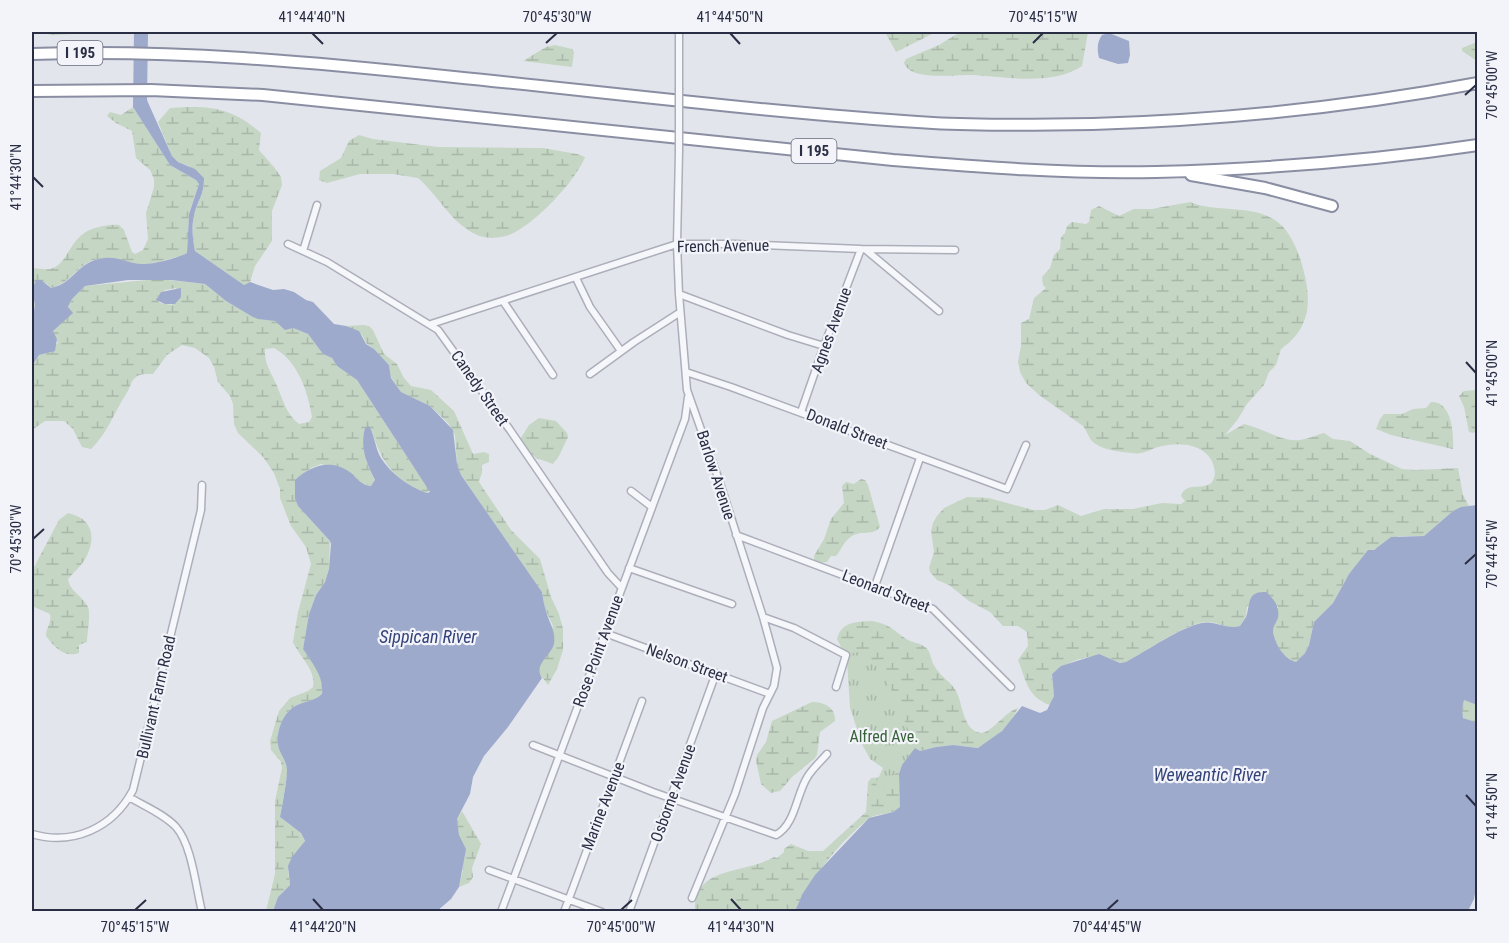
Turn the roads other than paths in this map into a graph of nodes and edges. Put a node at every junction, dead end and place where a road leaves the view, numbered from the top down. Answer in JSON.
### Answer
{"nodes":[{"id":1,"x":679,"y":32,"type":"edge"},
{"id":2,"x":32,"y":54,"type":"edge"},
{"id":3,"x":1478,"y":83,"type":"edge"},
{"id":4,"x":32,"y":90,"type":"edge"},
{"id":5,"x":1478,"y":145,"type":"edge"},
{"id":6,"x":1170,"y":171,"type":"junction"},
{"id":7,"x":317,"y":205,"type":"dead end"},
{"id":8,"x":1332,"y":206,"type":"dead end"},
{"id":9,"x":288,"y":244,"type":"dead end"},
{"id":10,"x":677,"y":244,"type":"junction"},
{"id":11,"x":863,"y":249,"type":"junction"},
{"id":12,"x":954,"y":250,"type":"dead end"},
{"id":13,"x":303,"y":251,"type":"junction"},
{"id":14,"x":576,"y":278,"type":"junction"},
{"id":15,"x":679,"y":294,"type":"junction"},
{"id":16,"x":503,"y":301,"type":"junction"},
{"id":17,"x":939,"y":311,"type":"dead end"},
{"id":18,"x":679,"y":313,"type":"junction"},
{"id":19,"x":431,"y":324,"type":"junction"},
{"id":20,"x":824,"y":346,"type":"junction"},
{"id":21,"x":621,"y":351,"type":"junction"},
{"id":22,"x":686,"y":372,"type":"junction"},
{"id":23,"x":590,"y":374,"type":"dead end"},
{"id":24,"x":553,"y":375,"type":"dead end"},
{"id":25,"x":687,"y":390,"type":"junction"},
{"id":26,"x":801,"y":412,"type":"junction"},
{"id":27,"x":1026,"y":445,"type":"dead end"},
{"id":28,"x":920,"y":458,"type":"junction"},
{"id":29,"x":202,"y":485,"type":"dead end"},
{"id":30,"x":631,"y":490,"type":"dead end"},
{"id":31,"x":652,"y":507,"type":"junction"},
{"id":32,"x":736,"y":535,"type":"junction"},
{"id":33,"x":628,"y":568,"type":"junction"},
{"id":34,"x":875,"y":586,"type":"junction"},
{"id":35,"x":621,"y":587,"type":"junction"},
{"id":36,"x":732,"y":604,"type":"dead end"},
{"id":37,"x":763,"y":617,"type":"junction"},
{"id":38,"x":605,"y":633,"type":"junction"},
{"id":39,"x":716,"y":673,"type":"junction"},
{"id":40,"x":836,"y":687,"type":"dead end"},
{"id":41,"x":1011,"y":687,"type":"dead end"},
{"id":42,"x":770,"y":694,"type":"junction"},
{"id":43,"x":642,"y":701,"type":"dead end"},
{"id":44,"x":533,"y":745,"type":"dead end"},
{"id":45,"x":827,"y":754,"type":"dead end"},
{"id":46,"x":560,"y":756,"type":"junction"},
{"id":47,"x":614,"y":777,"type":"junction"},
{"id":48,"x":129,"y":797,"type":"junction"},
{"id":49,"x":671,"y":799,"type":"junction"},
{"id":50,"x":725,"y":816,"type":"junction"},
{"id":51,"x":32,"y":834,"type":"edge"},
{"id":52,"x":489,"y":870,"type":"dead end"},
{"id":53,"x":513,"y":880,"type":"junction"},
{"id":54,"x":692,"y":898,"type":"dead end"},
{"id":55,"x":569,"y":899,"type":"junction"},
{"id":56,"x":202,"y":912,"type":"edge"},
{"id":57,"x":501,"y":912,"type":"edge"},
{"id":58,"x":564,"y":912,"type":"edge"},
{"id":59,"x":602,"y":912,"type":"edge"},
{"id":60,"x":629,"y":912,"type":"edge"}],
"edges":[{"from":1,"to":10,"type":"street","name":"Barlow Avenue","bridge":true},
{"from":2,"to":3,"type":"highway","number":"I 195"},
{"from":4,"to":6,"type":"highway","number":"I 195"},
{"from":5,"to":6,"type":"highway","number":"I 195"},
{"from":6,"to":8,"type":"highway"},
{"from":7,"to":13,"type":"street"},
{"from":9,"to":13,"type":"street","name":"Canedy Street"},
{"from":10,"to":11,"type":"street","name":"French Avenue"},
{"from":10,"to":14,"type":"street","name":"French Avenue"},
{"from":10,"to":15,"type":"street","name":"Barlow Avenue"},
{"from":11,"to":12,"type":"street","name":"French Avenue"},
{"from":11,"to":17,"type":"street"},
{"from":11,"to":20,"type":"street","name":"Agnes Avenue"},
{"from":13,"to":19,"type":"street","name":"Canedy Street"},
{"from":14,"to":16,"type":"street","name":"French Avenue"},
{"from":14,"to":21,"type":"street"},
{"from":15,"to":18,"type":"street","name":"Barlow Avenue"},
{"from":15,"to":20,"type":"street"},
{"from":16,"to":19,"type":"street","name":"French Avenue"},
{"from":16,"to":24,"type":"street"},
{"from":18,"to":21,"type":"street"},
{"from":18,"to":22,"type":"street","name":"Barlow Avenue"},
{"from":19,"to":35,"type":"street","name":"Canedy Street"},
{"from":20,"to":26,"type":"street","name":"Agnes Avenue"},
{"from":21,"to":23,"type":"street"},
{"from":22,"to":25,"type":"street","name":"Barlow Avenue"},
{"from":22,"to":26,"type":"street","name":"Donald Street"},
{"from":25,"to":31,"type":"street","name":"Rose Point Avenue"},
{"from":25,"to":32,"type":"street","name":"Barlow Avenue"},
{"from":26,"to":28,"type":"street","name":"Donald Street"},
{"from":27,"to":28,"type":"street","name":"Donald Street"},
{"from":28,"to":34,"type":"street"},
{"from":29,"to":48,"type":"street","name":"Bullivant Farm Road"},
{"from":30,"to":31,"type":"street"},
{"from":31,"to":33,"type":"street","name":"Rose Point Avenue"},
{"from":32,"to":34,"type":"street","name":"Leonard Street"},
{"from":32,"to":37,"type":"street","name":"Barlow Avenue"},
{"from":33,"to":35,"type":"street","name":"Rose Point Avenue"},
{"from":33,"to":36,"type":"street"},
{"from":34,"to":41,"type":"street","name":"Leonard Street"},
{"from":35,"to":38,"type":"street","name":"Rose Point Avenue"},
{"from":37,"to":40,"type":"street"},
{"from":37,"to":42,"type":"street","name":"Barlow Avenue"},
{"from":38,"to":39,"type":"street","name":"Nelson Street"},
{"from":38,"to":46,"type":"street","name":"Rose Point Avenue"},
{"from":39,"to":42,"type":"street","name":"Nelson Street"},
{"from":39,"to":49,"type":"street","name":"Osborne Avenue"},
{"from":42,"to":50,"type":"street","name":"Barlow Avenue"},
{"from":43,"to":47,"type":"street","name":"Marine Avenue"},
{"from":44,"to":46,"type":"street"},
{"from":45,"to":50,"type":"street"},
{"from":46,"to":47,"type":"street"},
{"from":46,"to":53,"type":"street","name":"Rose Point Avenue"},
{"from":47,"to":49,"type":"street"},
{"from":47,"to":55,"type":"street","name":"Marine Avenue"},
{"from":48,"to":51,"type":"street","name":"Bullivant Farm Road"},
{"from":48,"to":56,"type":"street"},
{"from":49,"to":50,"type":"street"},
{"from":49,"to":60,"type":"street","name":"Osborne Avenue"},
{"from":50,"to":54,"type":"street","name":"Barlow Avenue"},
{"from":52,"to":53,"type":"street"},
{"from":53,"to":55,"type":"street"},
{"from":53,"to":57,"type":"street","name":"Rose Point Avenue"},
{"from":55,"to":58,"type":"street","name":"Marine Avenue"},
{"from":55,"to":59,"type":"street"}]}
